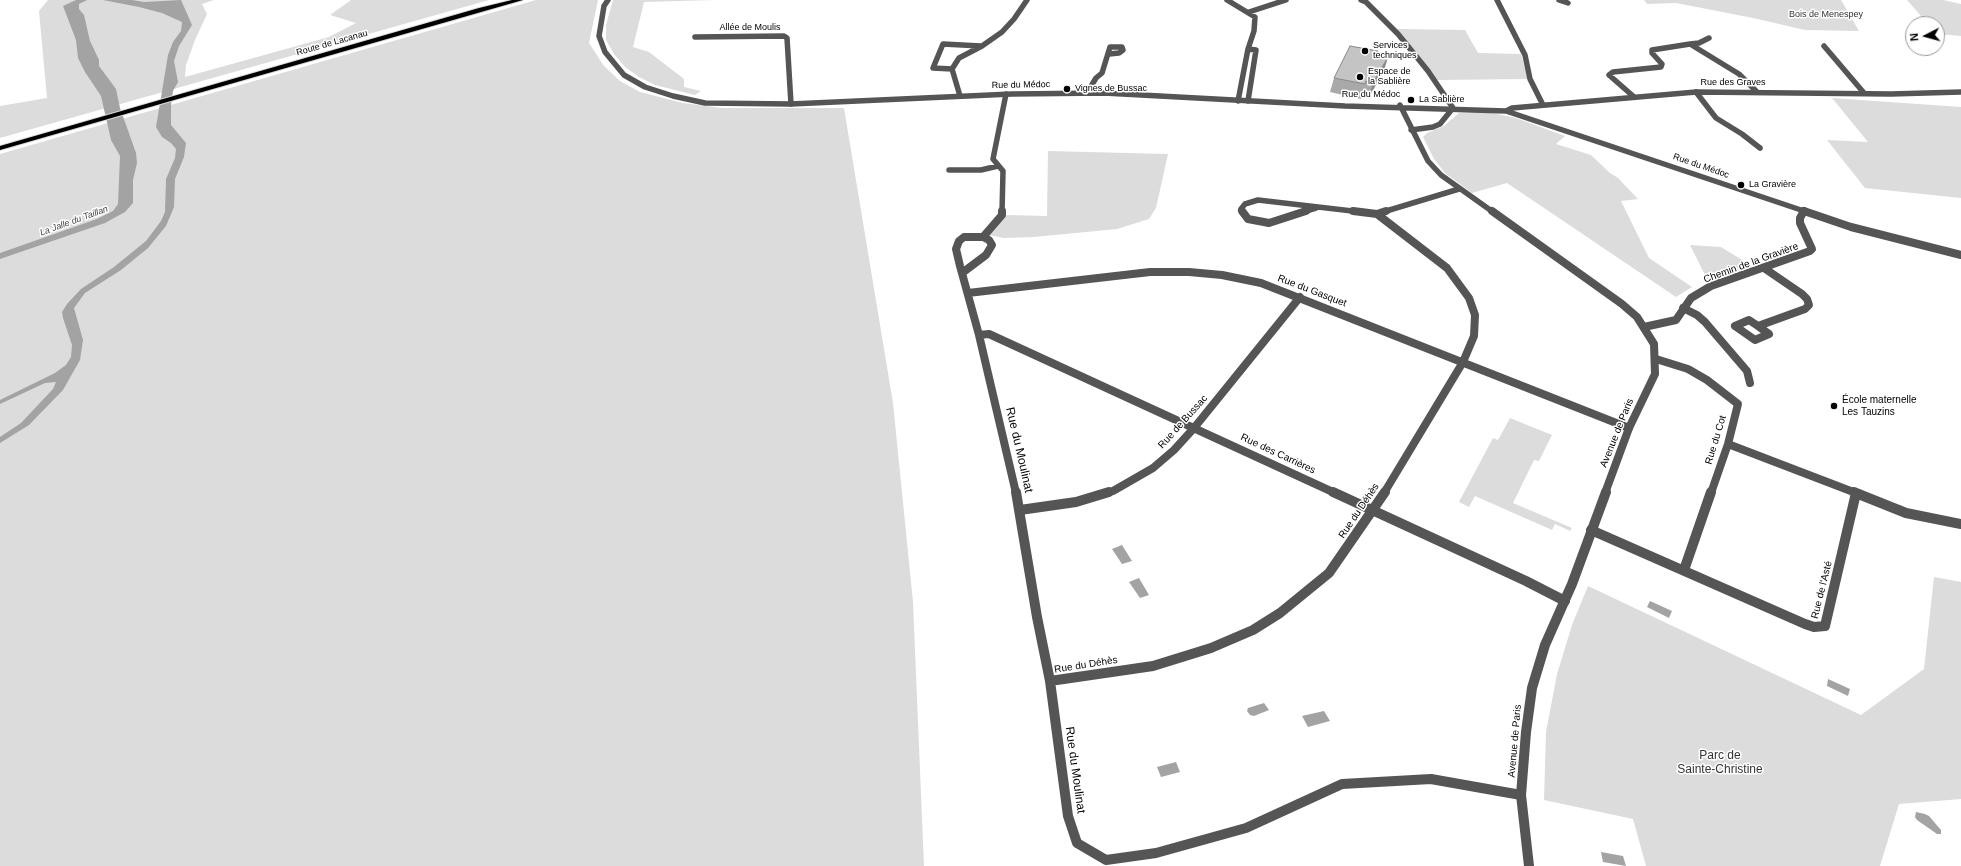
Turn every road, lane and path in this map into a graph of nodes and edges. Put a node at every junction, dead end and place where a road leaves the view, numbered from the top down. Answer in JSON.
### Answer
{"nodes":[{"id":1,"x":520,"y":0,"type":"edge"},
{"id":2,"x":608,"y":0,"type":"edge"},
{"id":3,"x":1027,"y":0,"type":"edge"},
{"id":4,"x":1227,"y":0,"type":"edge"},
{"id":5,"x":1286,"y":0,"type":"edge"},
{"id":6,"x":1497,"y":0,"type":"edge"},
{"id":7,"x":1559,"y":0,"type":"edge"},
{"id":8,"x":506,"y":1,"type":"edge"},
{"id":9,"x":1364,"y":1,"type":"edge"},
{"id":10,"x":603,"y":3,"type":"edge"},
{"id":11,"x":1568,"y":3,"type":"dead end"},
{"id":12,"x":482,"y":9,"type":"junction"},
{"id":13,"x":1249,"y":12,"type":"junction"},
{"id":14,"x":695,"y":37,"type":"dead end"},
{"id":15,"x":1709,"y":38,"type":"dead end"},
{"id":16,"x":1690,"y":44,"type":"junction"},
{"id":17,"x":982,"y":46,"type":"junction"},
{"id":18,"x":1824,"y":46,"type":"dead end"},
{"id":19,"x":1248,"y":49,"type":"junction"},
{"id":20,"x":1109,"y":54,"type":"dead end"},
{"id":21,"x":952,"y":69,"type":"junction"},
{"id":22,"x":1756,"y":91,"type":"junction"},
{"id":23,"x":1696,"y":92,"type":"junction"},
{"id":24,"x":1961,"y":92,"type":"edge"},
{"id":25,"x":1087,"y":93,"type":"junction"},
{"id":26,"x":1864,"y":93,"type":"junction"},
{"id":27,"x":1006,"y":94,"type":"junction"},
{"id":28,"x":960,"y":96,"type":"junction"},
{"id":29,"x":1633,"y":96,"type":"junction"},
{"id":30,"x":1238,"y":101,"type":"junction"},
{"id":31,"x":1248,"y":101,"type":"junction"},
{"id":32,"x":791,"y":104,"type":"junction"},
{"id":33,"x":1543,"y":105,"type":"junction"},
{"id":34,"x":1451,"y":106,"type":"junction"},
{"id":35,"x":1402,"y":108,"type":"junction"},
{"id":36,"x":1506,"y":111,"type":"junction"},
{"id":37,"x":1411,"y":130,"type":"junction"},
{"id":38,"x":0,"y":148,"type":"edge"},
{"id":39,"x":1760,"y":148,"type":"dead end"},
{"id":40,"x":998,"y":166,"type":"junction"},
{"id":41,"x":949,"y":170,"type":"dead end"},
{"id":42,"x":1459,"y":189,"type":"junction"},
{"id":43,"x":1316,"y":208,"type":"junction"},
{"id":44,"x":1804,"y":211,"type":"junction"},
{"id":45,"x":1377,"y":214,"type":"junction"},
{"id":46,"x":983,"y":237,"type":"junction"},
{"id":47,"x":1961,"y":255,"type":"edge"},
{"id":48,"x":1764,"y":268,"type":"junction"},
{"id":49,"x":962,"y":273,"type":"junction"},
{"id":50,"x":968,"y":293,"type":"junction"},
{"id":51,"x":1300,"y":297,"type":"junction"},
{"id":52,"x":1683,"y":308,"type":"junction"},
{"id":53,"x":1758,"y":326,"type":"dead end"},
{"id":54,"x":1644,"y":327,"type":"junction"},
{"id":55,"x":979,"y":335,"type":"junction"},
{"id":56,"x":1656,"y":359,"type":"junction"},
{"id":57,"x":1463,"y":362,"type":"junction"},
{"id":58,"x":1750,"y":383,"type":"dead end"},
{"id":59,"x":1194,"y":428,"type":"junction"},
{"id":60,"x":1629,"y":428,"type":"junction"},
{"id":61,"x":1728,"y":444,"type":"junction"},
{"id":62,"x":1856,"y":493,"type":"junction"},
{"id":63,"x":1020,"y":510,"type":"junction"},
{"id":64,"x":1374,"y":510,"type":"junction"},
{"id":65,"x":1961,"y":524,"type":"edge"},
{"id":66,"x":1591,"y":530,"type":"junction"},
{"id":67,"x":1684,"y":570,"type":"junction"},
{"id":68,"x":1565,"y":601,"type":"junction"},
{"id":69,"x":1050,"y":681,"type":"junction"},
{"id":70,"x":1521,"y":795,"type":"junction"},
{"id":71,"x":1529,"y":866,"type":"edge"}],
"edges":[{"from":1,"to":12,"type":"main road","name":"Route de Lacanau"},
{"from":2,"to":10,"type":"street","name":"Rue du Médoc"},
{"from":3,"to":17,"type":"street"},
{"from":4,"to":13,"type":"street"},
{"from":5,"to":13,"type":"street"},
{"from":6,"to":33,"type":"street"},
{"from":7,"to":11,"type":"street"},
{"from":8,"to":12,"type":"main road","name":"Route de Lacanau"},
{"from":9,"to":34,"type":"street"},
{"from":10,"to":32,"type":"street","name":"Rue du Médoc"},
{"from":12,"to":38,"type":"main road","name":"Route de Lacanau"},
{"from":13,"to":19,"type":"street"},
{"from":14,"to":32,"type":"street","name":"Allée de Moulis"},
{"from":15,"to":16,"type":"street"},
{"from":16,"to":22,"type":"street"},
{"from":16,"to":29,"type":"street"},
{"from":17,"to":21,"type":"street"},
{"from":17,"to":21,"type":"street"},
{"from":18,"to":26,"type":"street"},
{"from":19,"to":30,"type":"street"},
{"from":19,"to":31,"type":"street"},
{"from":20,"to":25,"type":"street"},
{"from":21,"to":28,"type":"street"},
{"from":22,"to":23,"type":"street","name":"Rue des Graves"},
{"from":22,"to":26,"type":"street","name":"Rue des Graves"},
{"from":23,"to":29,"type":"street","name":"Rue des Graves"},
{"from":23,"to":39,"type":"street"},
{"from":24,"to":26,"type":"street","name":"Rue des Graves"},
{"from":25,"to":27,"type":"street","name":"Rue du Médoc"},
{"from":25,"to":30,"type":"street","name":"Rue du Médoc"},
{"from":27,"to":28,"type":"street","name":"Rue du Médoc"},
{"from":27,"to":40,"type":"street"},
{"from":28,"to":32,"type":"street","name":"Rue du Médoc"},
{"from":29,"to":33,"type":"street","name":"Rue des Graves"},
{"from":30,"to":31,"type":"street","name":"Rue du Médoc"},
{"from":31,"to":35,"type":"street","name":"Rue du Médoc"},
{"from":33,"to":36,"type":"street","name":"Rue des Graves"},
{"from":34,"to":35,"type":"street","name":"Rue du Médoc"},
{"from":34,"to":36,"type":"street","name":"Rue du Médoc"},
{"from":34,"to":37,"type":"street"},
{"from":35,"to":37,"type":"street","name":"Avenue de Paris"},
{"from":36,"to":44,"type":"street","name":"Rue du Médoc"},
{"from":37,"to":42,"type":"street","name":"Avenue de Paris"},
{"from":40,"to":41,"type":"street"},
{"from":40,"to":46,"type":"street"},
{"from":42,"to":45,"type":"street","name":"Rue du Déhès"},
{"from":42,"to":54,"type":"street","name":"Avenue de Paris"},
{"from":43,"to":43,"type":"street","name":"Rue du Déhès"},
{"from":43,"to":45,"type":"street","name":"Rue du Déhès"},
{"from":44,"to":47,"type":"street","name":"Rue du Médoc"},
{"from":44,"to":48,"type":"street","name":"Chemin de la Gravière"},
{"from":45,"to":57,"type":"street","name":"Rue du Déhès"},
{"from":46,"to":49,"type":"street"},
{"from":46,"to":49,"type":"street","name":"Rue du Moulinat"},
{"from":48,"to":52,"type":"street","name":"Chemin de la Gravière"},
{"from":48,"to":53,"type":"street"},
{"from":49,"to":50,"type":"street","name":"Rue du Moulinat"},
{"from":50,"to":51,"type":"street","name":"Rue du Gasquet"},
{"from":50,"to":55,"type":"street","name":"Rue du Moulinat"},
{"from":51,"to":57,"type":"street","name":"Rue du Gasquet"},
{"from":51,"to":59,"type":"street","name":"Rue de Bussac"},
{"from":52,"to":54,"type":"street","name":"Chemin de la Gravière"},
{"from":52,"to":58,"type":"street"},
{"from":54,"to":56,"type":"street","name":"Avenue de Paris"},
{"from":55,"to":59,"type":"street","name":"Rue des Carrières"},
{"from":55,"to":63,"type":"street","name":"Rue du Moulinat"},
{"from":56,"to":60,"type":"street","name":"Avenue de Paris"},
{"from":56,"to":61,"type":"street","name":"Rue du Cot"},
{"from":57,"to":60,"type":"street","name":"Rue du Gasquet"},
{"from":57,"to":64,"type":"street","name":"Rue du Déhès"},
{"from":59,"to":63,"type":"street","name":"Rue de Bussac"},
{"from":59,"to":64,"type":"street","name":"Rue des Carrières"},
{"from":60,"to":66,"type":"street","name":"Avenue de Paris"},
{"from":61,"to":62,"type":"street"},
{"from":61,"to":67,"type":"street","name":"Rue du Cot"},
{"from":62,"to":65,"type":"street"},
{"from":62,"to":67,"type":"street","name":"Rue de l'Asté"},
{"from":63,"to":69,"type":"street","name":"Rue du Moulinat"},
{"from":64,"to":68,"type":"street","name":"Rue des Carrières"},
{"from":64,"to":69,"type":"street","name":"Rue du Déhès"},
{"from":66,"to":67,"type":"street","name":"Rue de l'Asté"},
{"from":66,"to":68,"type":"street","name":"Avenue de Paris"},
{"from":68,"to":70,"type":"street","name":"Avenue de Paris"},
{"from":69,"to":70,"type":"street","name":"Rue du Moulinat"},
{"from":70,"to":71,"type":"street","name":"Avenue de Paris"}]}
